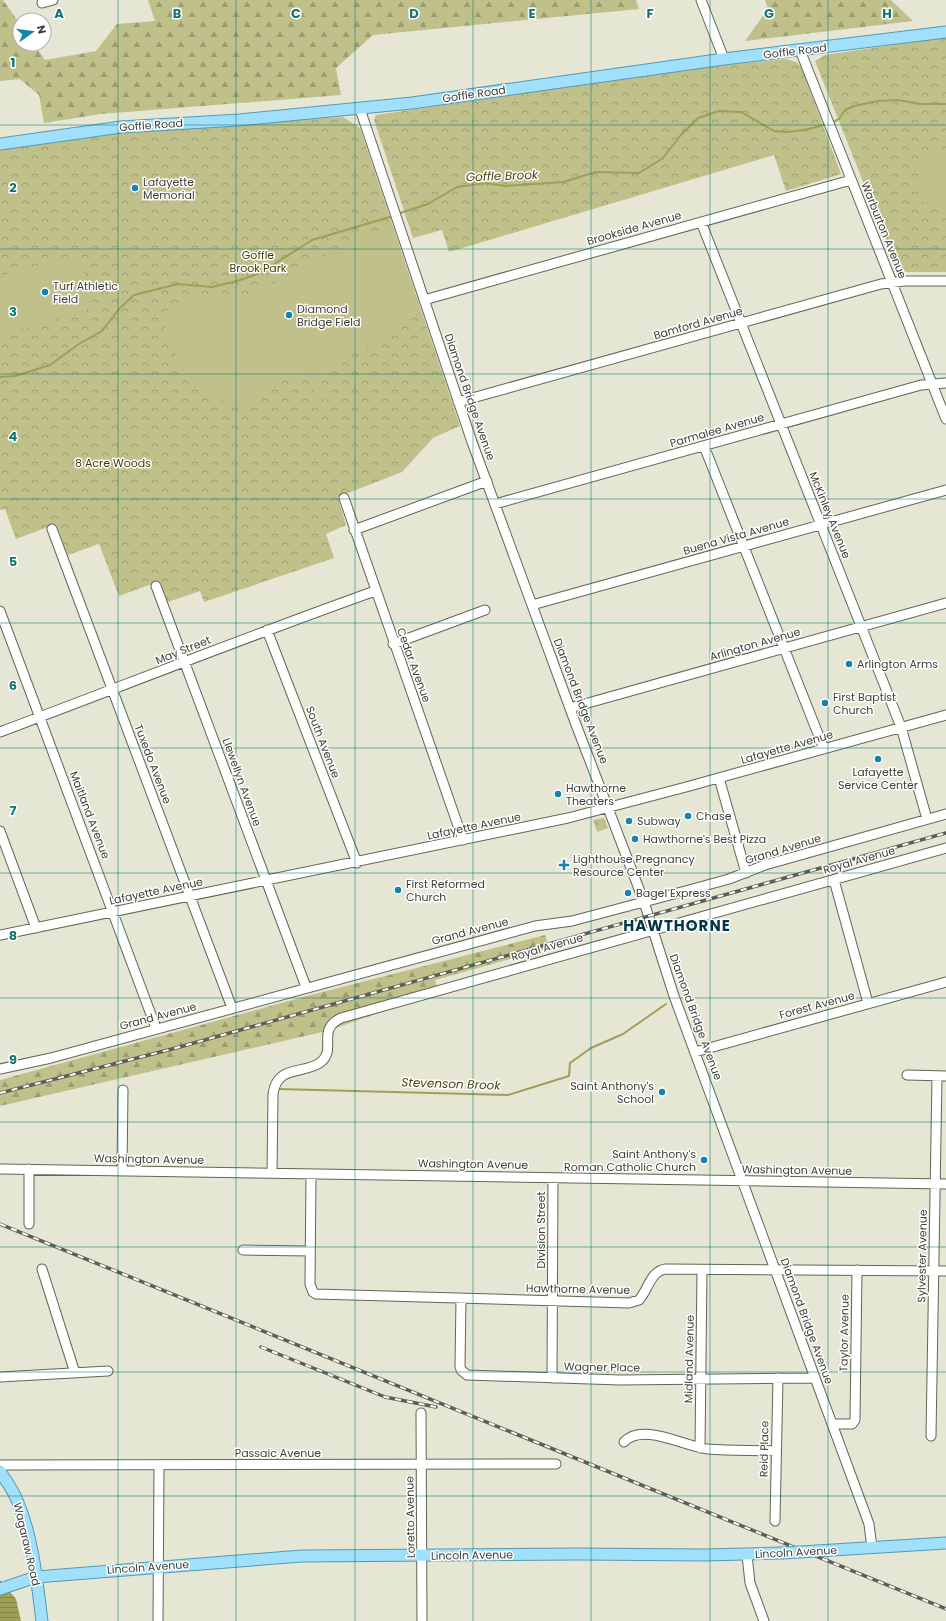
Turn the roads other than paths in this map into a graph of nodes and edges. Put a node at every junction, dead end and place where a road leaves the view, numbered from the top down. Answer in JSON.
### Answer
{"nodes":[{"id":1,"x":53,"y":0,"type":"edge"},
{"id":2,"x":701,"y":0,"type":"edge"},
{"id":3,"x":42,"y":4,"type":"dead end"},
{"id":4,"x":946,"y":32,"type":"edge"},
{"id":5,"x":800,"y":50,"type":"junction"},
{"id":6,"x":724,"y":59,"type":"junction"},
{"id":7,"x":360,"y":109,"type":"junction"},
{"id":8,"x":0,"y":144,"type":"edge"},
{"id":9,"x":851,"y":180,"type":"junction"},
{"id":10,"x":702,"y":222,"type":"junction"},
{"id":11,"x":946,"y":281,"type":"edge"},
{"id":12,"x":892,"y":282,"type":"junction"},
{"id":13,"x":424,"y":300,"type":"junction"},
{"id":14,"x":742,"y":323,"type":"junction"},
{"id":15,"x":932,"y":383,"type":"junction"},
{"id":16,"x":946,"y":383,"type":"edge"},
{"id":17,"x":458,"y":402,"type":"junction"},
{"id":18,"x":946,"y":419,"type":"edge"},
{"id":19,"x":781,"y":424,"type":"junction"},
{"id":20,"x":704,"y":446,"type":"junction"},
{"id":21,"x":487,"y":481,"type":"junction"},
{"id":22,"x":946,"y":490,"type":"edge"},
{"id":23,"x":344,"y":498,"type":"dead end"},
{"id":24,"x":495,"y":504,"type":"junction"},
{"id":25,"x":821,"y":525,"type":"junction"},
{"id":26,"x":52,"y":529,"type":"dead end"},
{"id":27,"x":354,"y":530,"type":"junction"},
{"id":28,"x":744,"y":547,"type":"junction"},
{"id":29,"x":156,"y":586,"type":"dead end"},
{"id":30,"x":375,"y":591,"type":"junction"},
{"id":31,"x":946,"y":603,"type":"edge"},
{"id":32,"x":532,"y":606,"type":"junction"},
{"id":33,"x":485,"y":610,"type":"dead end"},
{"id":34,"x":0,"y":611,"type":"edge"},
{"id":35,"x":861,"y":627,"type":"junction"},
{"id":36,"x":267,"y":630,"type":"junction"},
{"id":37,"x":393,"y":644,"type":"junction"},
{"id":38,"x":784,"y":648,"type":"junction"},
{"id":39,"x":184,"y":662,"type":"junction"},
{"id":40,"x":112,"y":690,"type":"junction"},
{"id":41,"x":570,"y":708,"type":"junction"},
{"id":42,"x":946,"y":715,"type":"edge"},
{"id":43,"x":40,"y":717,"type":"junction"},
{"id":44,"x":901,"y":727,"type":"junction"},
{"id":45,"x":0,"y":732,"type":"edge"},
{"id":46,"x":824,"y":749,"type":"junction"},
{"id":47,"x":719,"y":778,"type":"junction"},
{"id":48,"x":609,"y":808,"type":"junction"},
{"id":49,"x":946,"y":814,"type":"edge"},
{"id":50,"x":927,"y":819,"type":"junction"},
{"id":51,"x":0,"y":831,"type":"edge"},
{"id":52,"x":463,"y":840,"type":"junction"},
{"id":53,"x":946,"y":848,"type":"edge"},
{"id":54,"x":357,"y":863,"type":"junction"},
{"id":55,"x":746,"y":873,"type":"junction"},
{"id":56,"x":834,"y":880,"type":"junction"},
{"id":57,"x":266,"y":881,"type":"junction"},
{"id":58,"x":190,"y":897,"type":"junction"},
{"id":59,"x":644,"y":902,"type":"junction"},
{"id":60,"x":113,"y":912,"type":"junction"},
{"id":61,"x":36,"y":928,"type":"junction"},
{"id":62,"x":653,"y":930,"type":"junction"},
{"id":63,"x":0,"y":935,"type":"edge"},
{"id":64,"x":946,"y":982,"type":"edge"},
{"id":65,"x":306,"y":987,"type":"junction"},
{"id":66,"x":868,"y":1004,"type":"junction"},
{"id":67,"x":232,"y":1008,"type":"junction"},
{"id":68,"x":156,"y":1028,"type":"junction"},
{"id":69,"x":695,"y":1052,"type":"junction"},
{"id":70,"x":0,"y":1069,"type":"edge"},
{"id":71,"x":907,"y":1075,"type":"dead end"},
{"id":72,"x":941,"y":1076,"type":"edge"},
{"id":73,"x":123,"y":1090,"type":"dead end"},
{"id":74,"x":0,"y":1168,"type":"edge"},
{"id":75,"x":29,"y":1169,"type":"junction"},
{"id":76,"x":122,"y":1171,"type":"junction"},
{"id":77,"x":272,"y":1173,"type":"junction"},
{"id":78,"x":311,"y":1174,"type":"junction"},
{"id":79,"x":553,"y":1178,"type":"junction"},
{"id":80,"x":743,"y":1181,"type":"junction"},
{"id":81,"x":935,"y":1184,"type":"junction"},
{"id":82,"x":946,"y":1184,"type":"edge"},
{"id":83,"x":29,"y":1224,"type":"dead end"},
{"id":84,"x":243,"y":1250,"type":"dead end"},
{"id":85,"x":310,"y":1251,"type":"junction"},
{"id":86,"x":42,"y":1269,"type":"dead end"},
{"id":87,"x":702,"y":1270,"type":"junction"},
{"id":88,"x":775,"y":1270,"type":"junction"},
{"id":89,"x":857,"y":1270,"type":"junction"},
{"id":90,"x":934,"y":1271,"type":"junction"},
{"id":91,"x":946,"y":1272,"type":"edge"},
{"id":92,"x":461,"y":1299,"type":"junction"},
{"id":93,"x":552,"y":1301,"type":"junction"},
{"id":94,"x":108,"y":1371,"type":"dead end"},
{"id":95,"x":75,"y":1373,"type":"junction"},
{"id":96,"x":0,"y":1377,"type":"edge"},
{"id":97,"x":552,"y":1378,"type":"junction"},
{"id":98,"x":778,"y":1378,"type":"junction"},
{"id":99,"x":815,"y":1378,"type":"junction"},
{"id":100,"x":701,"y":1379,"type":"junction"},
{"id":101,"x":421,"y":1413,"type":"dead end"},
{"id":102,"x":832,"y":1424,"type":"junction"},
{"id":103,"x":931,"y":1436,"type":"dead end"},
{"id":104,"x":624,"y":1442,"type":"dead end"},
{"id":105,"x":700,"y":1448,"type":"junction"},
{"id":106,"x":776,"y":1451,"type":"junction"},
{"id":107,"x":422,"y":1464,"type":"junction"},
{"id":108,"x":556,"y":1464,"type":"dead end"},
{"id":109,"x":0,"y":1465,"type":"edge"},
{"id":110,"x":159,"y":1465,"type":"junction"},
{"id":111,"x":0,"y":1471,"type":"edge"},
{"id":112,"x":774,"y":1521,"type":"dead end"},
{"id":113,"x":946,"y":1543,"type":"edge"},
{"id":114,"x":872,"y":1548,"type":"junction"},
{"id":115,"x":423,"y":1555,"type":"junction"},
{"id":116,"x":747,"y":1555,"type":"junction"},
{"id":117,"x":158,"y":1567,"type":"junction"},
{"id":118,"x":36,"y":1577,"type":"junction"},
{"id":119,"x":0,"y":1589,"type":"edge"},
{"id":120,"x":42,"y":1621,"type":"edge"},
{"id":121,"x":158,"y":1621,"type":"edge"},
{"id":122,"x":422,"y":1621,"type":"edge"},
{"id":123,"x":764,"y":1621,"type":"edge"}],
"edges":[{"from":1,"to":3,"type":"street"},
{"from":2,"to":6,"type":"street"},
{"from":4,"to":5,"type":"main road","name":"Goffle Road"},
{"from":5,"to":6,"type":"main road","name":"Goffle Road"},
{"from":5,"to":9,"type":"street","name":"Warburton Avenue"},
{"from":6,"to":7,"type":"main road","name":"Goffle Road"},
{"from":7,"to":8,"type":"main road","name":"Goffle Road"},
{"from":7,"to":13,"type":"street","name":"Diamond Bridge Avenue"},
{"from":9,"to":10,"type":"street","name":"Brookside Avenue"},
{"from":9,"to":12,"type":"street","name":"Warburton Avenue"},
{"from":10,"to":13,"type":"street","name":"Brookside Avenue"},
{"from":10,"to":14,"type":"street","name":"McKinley Avenue"},
{"from":11,"to":12,"type":"street","name":"Bamford Avenue"},
{"from":12,"to":14,"type":"street","name":"Bamford Avenue"},
{"from":12,"to":15,"type":"street","name":"Warburton Avenue"},
{"from":13,"to":17,"type":"street","name":"Diamond Bridge Avenue"},
{"from":14,"to":17,"type":"street","name":"Bamford Avenue"},
{"from":14,"to":19,"type":"street","name":"McKinley Avenue"},
{"from":15,"to":16,"type":"street","name":"Parmalee Avenue"},
{"from":15,"to":18,"type":"street","name":"Warburton Avenue"},
{"from":15,"to":19,"type":"street","name":"Parmalee Avenue"},
{"from":17,"to":21,"type":"street","name":"Diamond Bridge Avenue"},
{"from":19,"to":20,"type":"street","name":"Parmalee Avenue"},
{"from":19,"to":25,"type":"street","name":"McKinley Avenue"},
{"from":20,"to":24,"type":"street","name":"Parmalee Avenue"},
{"from":20,"to":28,"type":"street"},
{"from":21,"to":24,"type":"street","name":"Diamond Bridge Avenue"},
{"from":21,"to":27,"type":"street"},
{"from":22,"to":25,"type":"street","name":"Buena Vista Avenue"},
{"from":23,"to":27,"type":"street","name":"Cedar Avenue"},
{"from":24,"to":32,"type":"street","name":"Diamond Bridge Avenue"},
{"from":25,"to":28,"type":"street","name":"Buena Vista Avenue"},
{"from":25,"to":35,"type":"street","name":"McKinley Avenue"},
{"from":26,"to":40,"type":"street","name":"Tuxedo Avenue"},
{"from":27,"to":30,"type":"street","name":"Cedar Avenue"},
{"from":28,"to":32,"type":"street","name":"Buena Vista Avenue"},
{"from":28,"to":38,"type":"street"},
{"from":29,"to":39,"type":"street","name":"Llewellyn Avenue"},
{"from":30,"to":36,"type":"street","name":"May Street"},
{"from":30,"to":37,"type":"street","name":"Cedar Avenue"},
{"from":31,"to":35,"type":"street","name":"Arlington Avenue"},
{"from":32,"to":41,"type":"street","name":"Diamond Bridge Avenue"},
{"from":33,"to":37,"type":"street"},
{"from":34,"to":43,"type":"street","name":"Maitland Avenue"},
{"from":35,"to":38,"type":"street","name":"Arlington Avenue"},
{"from":35,"to":44,"type":"street","name":"McKinley Avenue"},
{"from":36,"to":39,"type":"street","name":"May Street"},
{"from":36,"to":54,"type":"street","name":"South Avenue"},
{"from":37,"to":52,"type":"street","name":"Cedar Avenue"},
{"from":38,"to":41,"type":"street","name":"Arlington Avenue"},
{"from":38,"to":46,"type":"street"},
{"from":39,"to":40,"type":"street","name":"May Street"},
{"from":39,"to":57,"type":"street","name":"Llewellyn Avenue"},
{"from":40,"to":43,"type":"street","name":"May Street"},
{"from":40,"to":58,"type":"street","name":"Tuxedo Avenue"},
{"from":41,"to":48,"type":"street","name":"Diamond Bridge Avenue"},
{"from":42,"to":44,"type":"street","name":"Lafayette Avenue"},
{"from":43,"to":45,"type":"street","name":"May Street"},
{"from":43,"to":60,"type":"street","name":"Maitland Avenue"},
{"from":44,"to":46,"type":"street","name":"Lafayette Avenue"},
{"from":44,"to":50,"type":"street","name":"McKinley Avenue"},
{"from":46,"to":47,"type":"street","name":"Lafayette Avenue"},
{"from":47,"to":48,"type":"street","name":"Lafayette Avenue"},
{"from":47,"to":55,"type":"street"},
{"from":48,"to":52,"type":"street","name":"Lafayette Avenue"},
{"from":48,"to":59,"type":"street","name":"Diamond Bridge Avenue"},
{"from":49,"to":50,"type":"street","name":"Grand Avenue"},
{"from":50,"to":55,"type":"street","name":"Grand Avenue"},
{"from":51,"to":61,"type":"street"},
{"from":52,"to":54,"type":"street","name":"Lafayette Avenue"},
{"from":53,"to":56,"type":"street","name":"Royal Avenue"},
{"from":54,"to":57,"type":"street","name":"Lafayette Avenue"},
{"from":55,"to":59,"type":"street","name":"Grand Avenue"},
{"from":56,"to":62,"type":"street","name":"Royal Avenue"},
{"from":56,"to":66,"type":"street"},
{"from":57,"to":58,"type":"street","name":"Lafayette Avenue"},
{"from":57,"to":65,"type":"street","name":"Llewellyn Avenue"},
{"from":58,"to":60,"type":"street","name":"Lafayette Avenue"},
{"from":58,"to":67,"type":"street","name":"Tuxedo Avenue"},
{"from":59,"to":62,"type":"street","name":"Diamond Bridge Avenue"},
{"from":59,"to":65,"type":"street","name":"Grand Avenue"},
{"from":60,"to":61,"type":"street","name":"Lafayette Avenue"},
{"from":60,"to":68,"type":"street","name":"Maitland Avenue"},
{"from":61,"to":63,"type":"street","name":"Lafayette Avenue"},
{"from":62,"to":69,"type":"street","name":"Diamond Bridge Avenue"},
{"from":62,"to":77,"type":"street","name":"Royal Avenue"},
{"from":64,"to":66,"type":"street","name":"Forest Avenue"},
{"from":65,"to":67,"type":"street","name":"Grand Avenue"},
{"from":66,"to":69,"type":"street","name":"Forest Avenue"},
{"from":67,"to":68,"type":"street","name":"Grand Avenue"},
{"from":68,"to":70,"type":"street","name":"Grand Avenue"},
{"from":69,"to":80,"type":"street","name":"Diamond Bridge Avenue"},
{"from":71,"to":72,"type":"street"},
{"from":72,"to":81,"type":"street","name":"Sylvester Avenue"},
{"from":73,"to":76,"type":"street"},
{"from":74,"to":75,"type":"street","name":"Washington Avenue"},
{"from":75,"to":76,"type":"street","name":"Washington Avenue"},
{"from":75,"to":83,"type":"street"},
{"from":76,"to":77,"type":"street","name":"Washington Avenue"},
{"from":77,"to":78,"type":"street","name":"Washington Avenue"},
{"from":78,"to":79,"type":"street","name":"Washington Avenue"},
{"from":78,"to":85,"type":"street","name":"Hawthorne Avenue"},
{"from":79,"to":80,"type":"street","name":"Washington Avenue"},
{"from":79,"to":93,"type":"street","name":"Division Street"},
{"from":80,"to":81,"type":"street","name":"Washington Avenue"},
{"from":80,"to":88,"type":"street","name":"Diamond Bridge Avenue"},
{"from":81,"to":82,"type":"street","name":"Washington Avenue"},
{"from":81,"to":90,"type":"street","name":"Sylvester Avenue"},
{"from":84,"to":85,"type":"street"},
{"from":85,"to":92,"type":"street","name":"Hawthorne Avenue"},
{"from":86,"to":95,"type":"street"},
{"from":87,"to":88,"type":"street","name":"Hawthorne Avenue"},
{"from":87,"to":93,"type":"street","name":"Hawthorne Avenue"},
{"from":87,"to":100,"type":"street","name":"Midland Avenue"},
{"from":88,"to":89,"type":"street","name":"Hawthorne Avenue"},
{"from":88,"to":99,"type":"street","name":"Diamond Bridge Avenue"},
{"from":89,"to":90,"type":"street","name":"Hawthorne Avenue"},
{"from":89,"to":102,"type":"street","name":"Taylor Avenue"},
{"from":90,"to":91,"type":"street","name":"Hawthorne Avenue"},
{"from":90,"to":103,"type":"street","name":"Sylvester Avenue"},
{"from":92,"to":93,"type":"street","name":"Hawthorne Avenue"},
{"from":92,"to":97,"type":"street","name":"Wagner Place"},
{"from":93,"to":97,"type":"street","name":"Division Street"},
{"from":94,"to":95,"type":"street"},
{"from":95,"to":96,"type":"street"},
{"from":97,"to":100,"type":"street","name":"Wagner Place"},
{"from":98,"to":99,"type":"street","name":"Wagner Place"},
{"from":98,"to":100,"type":"street","name":"Wagner Place"},
{"from":98,"to":106,"type":"street","name":"Reid Place"},
{"from":99,"to":102,"type":"street","name":"Diamond Bridge Avenue"},
{"from":100,"to":105,"type":"street","name":"Midland Avenue"},
{"from":101,"to":107,"type":"street","name":"Loretto Avenue"},
{"from":102,"to":114,"type":"street","name":"Diamond Bridge Avenue"},
{"from":104,"to":105,"type":"street"},
{"from":105,"to":106,"type":"street"},
{"from":106,"to":112,"type":"street","name":"Reid Place"},
{"from":107,"to":108,"type":"street","name":"Passaic Avenue"},
{"from":107,"to":110,"type":"street","name":"Passaic Avenue"},
{"from":107,"to":115,"type":"street","name":"Loretto Avenue"},
{"from":109,"to":110,"type":"street","name":"Passaic Avenue"},
{"from":110,"to":117,"type":"street"},
{"from":111,"to":118,"type":"main road","name":"Wagaraw Road"},
{"from":113,"to":114,"type":"main road","name":"Lincoln Avenue"},
{"from":114,"to":116,"type":"main road","name":"Lincoln Avenue","bridge":true},
{"from":115,"to":116,"type":"main road","name":"Lincoln Avenue"},
{"from":115,"to":117,"type":"main road","name":"Lincoln Avenue"},
{"from":115,"to":122,"type":"street","name":"Loretto Avenue"},
{"from":116,"to":123,"type":"street"},
{"from":117,"to":118,"type":"main road","name":"Lincoln Avenue"},
{"from":117,"to":121,"type":"street"},
{"from":118,"to":119,"type":"main road","name":"Lincoln Avenue"},
{"from":118,"to":120,"type":"main road","name":"Wagaraw Road"}]}
